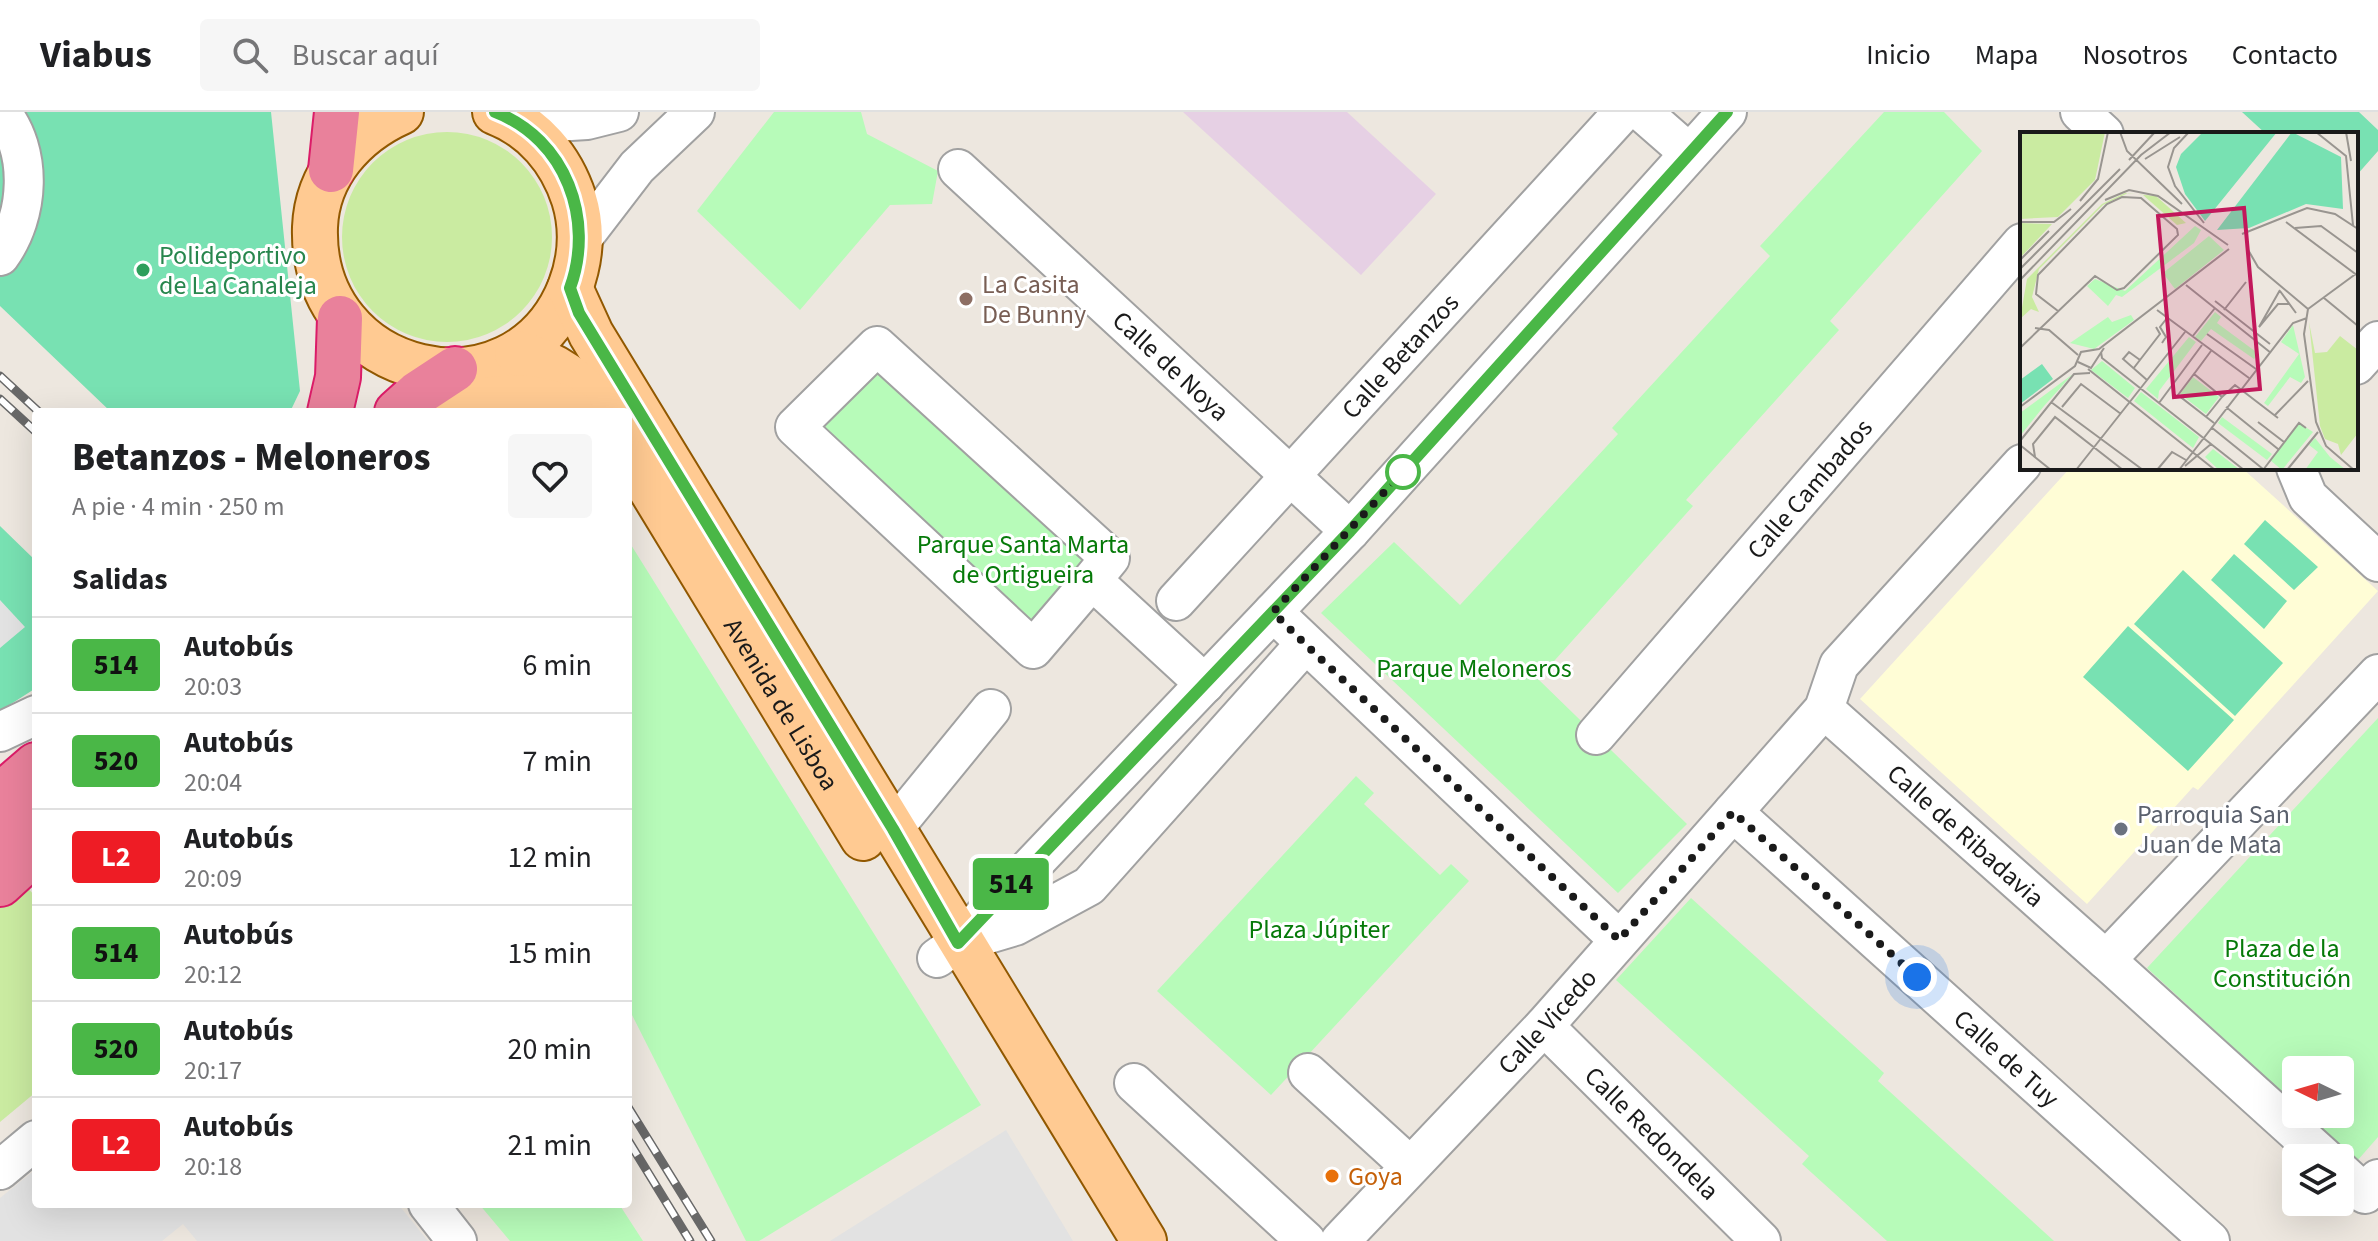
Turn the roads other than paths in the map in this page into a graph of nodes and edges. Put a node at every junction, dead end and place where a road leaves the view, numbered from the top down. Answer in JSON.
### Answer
{"nodes":[{"id":1,"x":1,"y":112,"type":"edge"},
{"id":2,"x":337,"y":112,"type":"edge"},
{"id":3,"x":401,"y":112,"type":"edge"},
{"id":4,"x":619,"y":112,"type":"edge"},
{"id":5,"x":695,"y":112,"type":"edge"},
{"id":6,"x":1623,"y":112,"type":"edge"},
{"id":7,"x":1642,"y":112,"type":"edge"},
{"id":8,"x":1727,"y":112,"type":"edge"},
{"id":9,"x":508,"y":118,"type":"edge"},
{"id":10,"x":1689,"y":153,"type":"junction"},
{"id":11,"x":958,"y":169,"type":"dead end"},
{"id":12,"x":331,"y":170,"type":"junction"},
{"id":13,"x":581,"y":240,"type":"junction"},
{"id":14,"x":2020,"y":245,"type":"edge"},
{"id":15,"x":0,"y":256,"type":"edge"},
{"id":16,"x":570,"y":288,"type":"junction"},
{"id":17,"x":340,"y":318,"type":"junction"},
{"id":18,"x":2378,"y":341,"type":"edge"},
{"id":19,"x":517,"y":353,"type":"junction"},
{"id":20,"x":2358,"y":364,"type":"edge"},
{"id":21,"x":2358,"y":368,"type":"edge"},
{"id":22,"x":455,"y":369,"type":"junction"},
{"id":23,"x":2378,"y":388,"type":"edge"},
{"id":24,"x":331,"y":408,"type":"edge"},
{"id":25,"x":401,"y":408,"type":"edge"},
{"id":26,"x":463,"y":408,"type":"edge"},
{"id":27,"x":564,"y":408,"type":"edge"},
{"id":28,"x":599,"y":408,"type":"edge"},
{"id":29,"x":632,"y":457,"type":"edge"},
{"id":30,"x":2020,"y":466,"type":"edge"},
{"id":31,"x":2297,"y":470,"type":"edge"},
{"id":32,"x":1290,"y":474,"type":"junction"},
{"id":33,"x":632,"y":477,"type":"edge"},
{"id":34,"x":1350,"y":531,"type":"junction"},
{"id":35,"x":688,"y":556,"type":"junction"},
{"id":36,"x":2378,"y":562,"type":"edge"},
{"id":37,"x":1092,"y":580,"type":"junction"},
{"id":38,"x":1176,"y":601,"type":"dead end"},
{"id":39,"x":1273,"y":612,"type":"junction"},
{"id":40,"x":1305,"y":644,"type":"junction"},
{"id":41,"x":2378,"y":674,"type":"edge"},
{"id":42,"x":1205,"y":684,"type":"junction"},
{"id":43,"x":991,"y":709,"type":"dead end"},
{"id":44,"x":1824,"y":709,"type":"junction"},
{"id":45,"x":32,"y":717,"type":"edge"},
{"id":46,"x":0,"y":732,"type":"edge"},
{"id":47,"x":1596,"y":735,"type":"dead end"},
{"id":48,"x":32,"y":742,"type":"edge"},
{"id":49,"x":0,"y":767,"type":"edge"},
{"id":50,"x":32,"y":768,"type":"edge"},
{"id":51,"x":0,"y":796,"type":"edge"},
{"id":52,"x":1733,"y":812,"type":"junction"},
{"id":53,"x":32,"y":816,"type":"edge"},
{"id":54,"x":893,"y":829,"type":"junction"},
{"id":55,"x":0,"y":844,"type":"edge"},
{"id":56,"x":32,"y":855,"type":"edge"},
{"id":57,"x":32,"y":866,"type":"edge"},
{"id":58,"x":0,"y":884,"type":"edge"},
{"id":59,"x":1619,"y":940,"type":"junction"},
{"id":60,"x":947,"y":950,"type":"junction"},
{"id":61,"x":2106,"y":960,"type":"junction"},
{"id":62,"x":1544,"y":1026,"type":"junction"},
{"id":63,"x":1308,"y":1073,"type":"dead end"},
{"id":64,"x":1134,"y":1083,"type":"dead end"},
{"id":65,"x":32,"y":1143,"type":"edge"},
{"id":66,"x":2310,"y":1144,"type":"edge"},
{"id":67,"x":1410,"y":1166,"type":"junction"},
{"id":68,"x":0,"y":1170,"type":"edge"},
{"id":69,"x":2378,"y":1179,"type":"edge"},
{"id":70,"x":2354,"y":1184,"type":"edge"},
{"id":71,"x":431,"y":1208,"type":"edge"},
{"id":72,"x":1759,"y":1240,"type":"edge"},
{"id":73,"x":457,"y":1241,"type":"edge"},
{"id":74,"x":1107,"y":1241,"type":"edge"},
{"id":75,"x":1144,"y":1241,"type":"edge"},
{"id":76,"x":1332,"y":1241,"type":"edge"},
{"id":77,"x":2210,"y":1241,"type":"edge"}],
"edges":[{"from":1,"to":15,"type":"street"},
{"from":2,"to":12,"type":"highway"},
{"from":3,"to":12,"type":"main road"},
{"from":4,"to":9,"type":"street"},
{"from":5,"to":13,"type":"street"},
{"from":6,"to":32,"type":"street","name":"Calle Betanzos"},
{"from":7,"to":10,"type":"street"},
{"from":8,"to":10,"type":"street"},
{"from":9,"to":13,"type":"main road"},
{"from":10,"to":34,"type":"street"},
{"from":11,"to":32,"type":"street","name":"Calle de Noya"},
{"from":12,"to":17,"type":"main road"},
{"from":13,"to":16,"type":"main road"},
{"from":14,"to":47,"type":"street","name":"Calle Cambados"},
{"from":16,"to":19,"type":"main road"},
{"from":16,"to":54,"type":"main road","name":"Avenida de Lisboa"},
{"from":17,"to":22,"type":"main road"},
{"from":17,"to":24,"type":"highway"},
{"from":18,"to":20,"type":"street"},
{"from":19,"to":22,"type":"main road"},
{"from":19,"to":28,"type":"main road"},
{"from":21,"to":23,"type":"street"},
{"from":22,"to":25,"type":"highway"},
{"from":26,"to":27,"type":"main road"},
{"from":29,"to":35,"type":"main road","name":"Avenida de Lisboa"},
{"from":30,"to":44,"type":"street","name":"Calle Vicedo"},
{"from":31,"to":36,"type":"street"},
{"from":32,"to":34,"type":"street","name":"Calle de Noya"},
{"from":32,"to":38,"type":"street","name":"Calle Betanzos"},
{"from":33,"to":35,"type":"main road"},
{"from":34,"to":39,"type":"street"},
{"from":35,"to":60,"type":"main road","name":"Avenida de Lisboa"},
{"from":37,"to":37,"type":"street"},
{"from":37,"to":42,"type":"street"},
{"from":39,"to":40,"type":"street"},
{"from":39,"to":42,"type":"street"},
{"from":40,"to":59,"type":"street"},
{"from":40,"to":60,"type":"street"},
{"from":41,"to":61,"type":"street"},
{"from":42,"to":60,"type":"street"},
{"from":43,"to":54,"type":"street"},
{"from":44,"to":52,"type":"street","name":"Calle Vicedo"},
{"from":44,"to":61,"type":"street","name":"Calle de Ribadavia"},
{"from":45,"to":46,"type":"street"},
{"from":48,"to":49,"type":"highway"},
{"from":50,"to":51,"type":"highway"},
{"from":52,"to":59,"type":"street","name":"Calle Vicedo"},
{"from":52,"to":77,"type":"street","name":"Calle de Tuy"},
{"from":53,"to":55,"type":"highway"},
{"from":54,"to":60,"type":"main road","name":"Avenida de Lisboa"},
{"from":56,"to":58,"type":"highway"},
{"from":57,"to":58,"type":"street"},
{"from":59,"to":62,"type":"street","name":"Calle Vicedo"},
{"from":60,"to":74,"type":"main road","name":"Avenida de Lisboa"},
{"from":60,"to":75,"type":"main road","name":"Avenida de Lisboa"},
{"from":61,"to":66,"type":"street"},
{"from":62,"to":67,"type":"street","name":"Calle Vicedo"},
{"from":62,"to":72,"type":"street","name":"Calle Redondela"},
{"from":63,"to":67,"type":"street"},
{"from":64,"to":76,"type":"street"},
{"from":65,"to":68,"type":"street"},
{"from":67,"to":76,"type":"street","name":"Calle Vicedo"},
{"from":69,"to":70,"type":"street"},
{"from":71,"to":73,"type":"street"}]}
